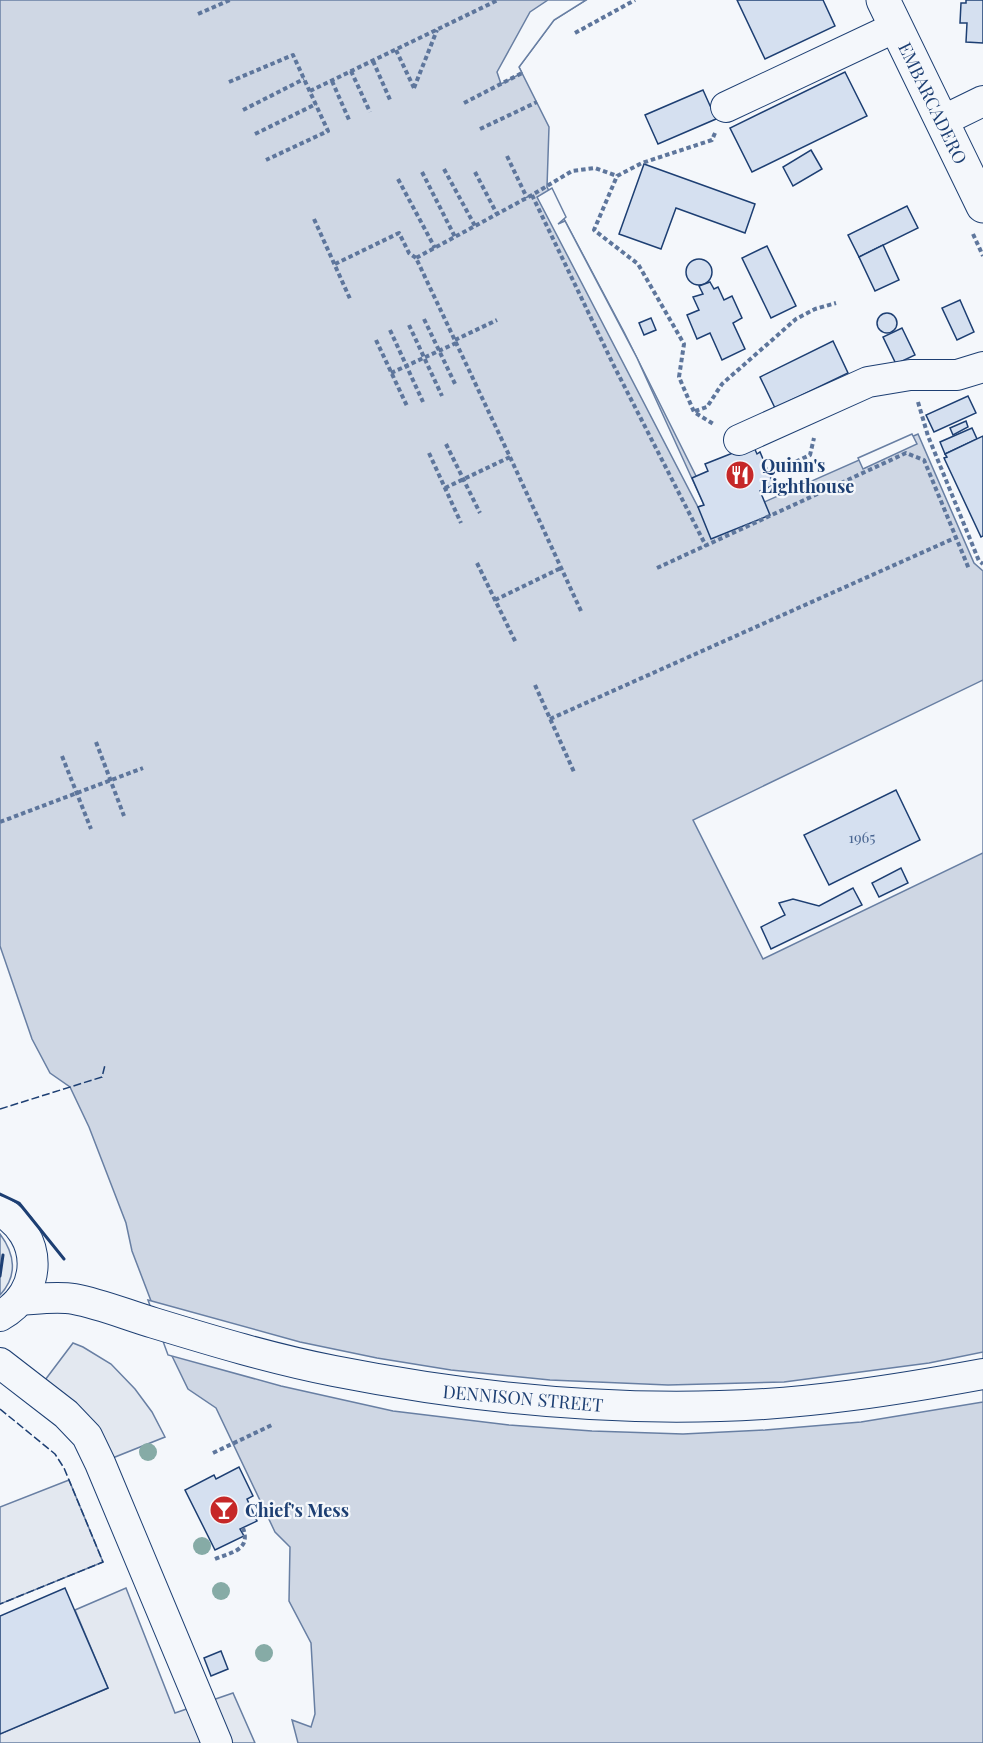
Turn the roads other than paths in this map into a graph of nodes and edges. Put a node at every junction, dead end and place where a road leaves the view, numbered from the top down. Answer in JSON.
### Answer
{"nodes":[{"id":1,"x":890,"y":13,"type":"edge"},
{"id":2,"x":983,"y":101,"type":"edge"},
{"id":3,"x":726,"y":107,"type":"road end"},
{"id":4,"x":942,"y":121,"type":"junction"},
{"id":5,"x":983,"y":206,"type":"edge"},
{"id":6,"x":983,"y":368,"type":"edge"},
{"id":7,"x":738,"y":440,"type":"road end"},
{"id":8,"x":0,"y":1211,"type":"edge"},
{"id":9,"x":31,"y":1247,"type":"junction"},
{"id":10,"x":72,"y":1298,"type":"junction"},
{"id":11,"x":12,"y":1307,"type":"edge"},
{"id":12,"x":5,"y":1368,"type":"edge"},
{"id":13,"x":983,"y":1374,"type":"edge"},
{"id":14,"x":217,"y":1743,"type":"edge"}],
"edges":[{"from":1,"to":3,"type":"street"},
{"from":1,"to":4,"type":"main road","name":"EMBARCADERO"},
{"from":2,"to":4,"type":"street"},
{"from":4,"to":5,"type":"main road","name":"EMBARCADERO"},
{"from":6,"to":7,"type":"street"},
{"from":8,"to":9,"type":"street"},
{"from":9,"to":10,"type":"street"},
{"from":9,"to":11,"type":"street"},
{"from":10,"to":11,"type":"street","name":"DENNISON STREET"},
{"from":10,"to":13,"type":"street","name":"DENNISON STREET"},
{"from":11,"to":12,"type":"street"},
{"from":12,"to":14,"type":"street"}]}
